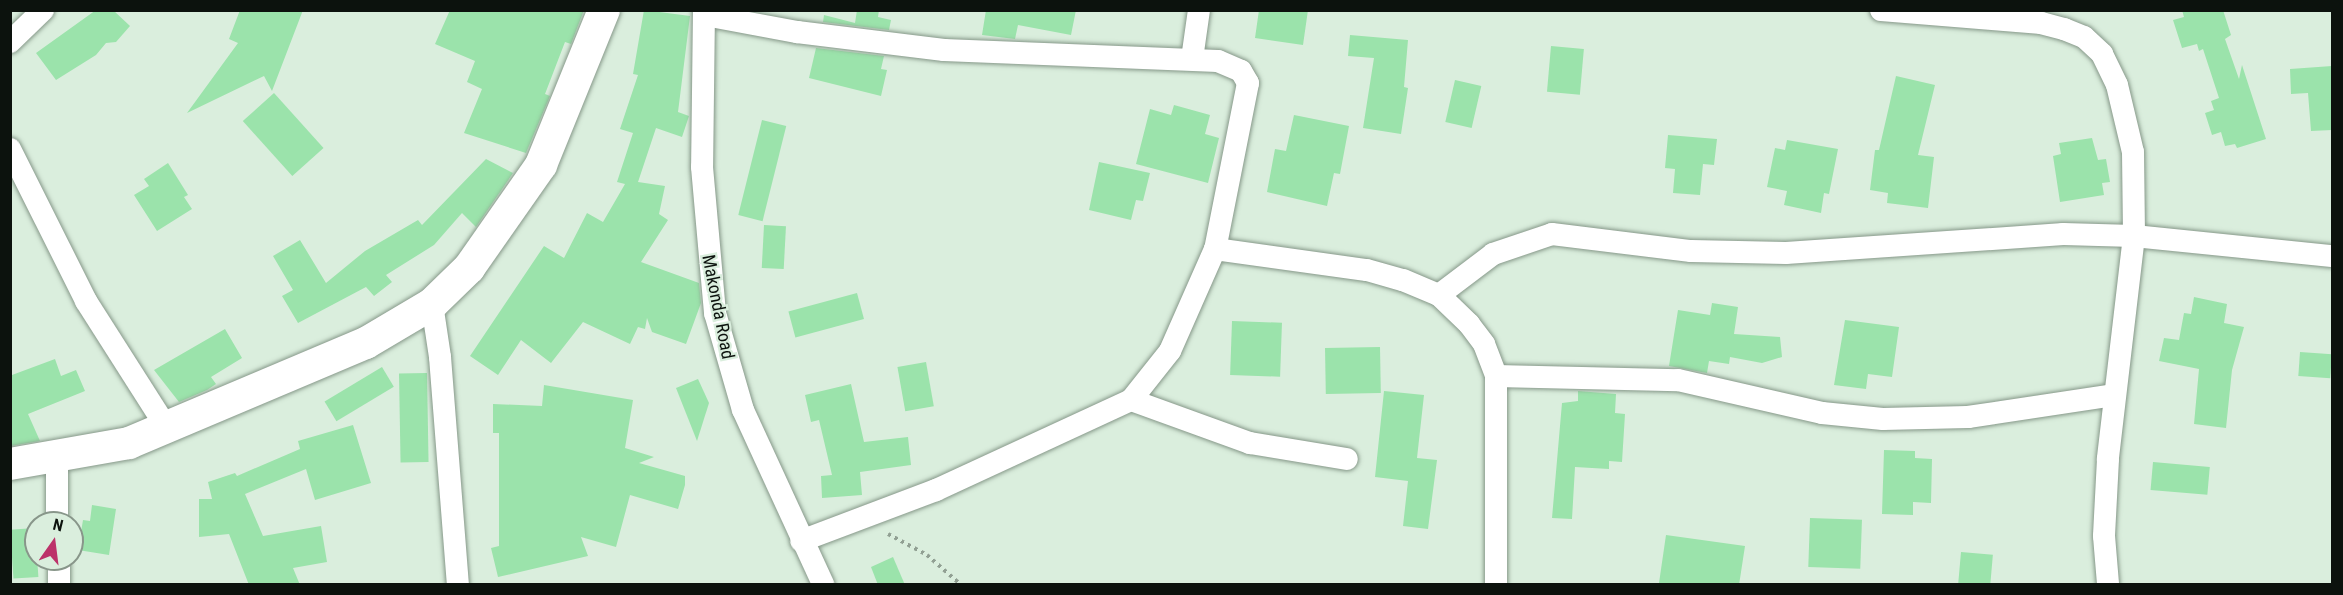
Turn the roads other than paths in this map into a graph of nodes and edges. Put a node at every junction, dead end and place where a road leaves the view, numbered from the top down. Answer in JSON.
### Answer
{"nodes":[{"id":1,"x":44,"y":10,"type":"edge"},
{"id":2,"x":604,"y":10,"type":"edge"},
{"id":3,"x":1199,"y":10,"type":"edge"},
{"id":4,"x":1881,"y":10,"type":"edge"},
{"id":5,"x":704,"y":13,"type":"edge"},
{"id":6,"x":1996,"y":15,"type":"edge"},
{"id":7,"x":10,"y":42,"type":"edge"},
{"id":8,"x":1192,"y":59,"type":"junction"},
{"id":9,"x":10,"y":149,"type":"edge"},
{"id":10,"x":2134,"y":236,"type":"junction"},
{"id":11,"x":1215,"y":249,"type":"junction"},
{"id":12,"x":2332,"y":256,"type":"edge"},
{"id":13,"x":1439,"y":295,"type":"junction"},
{"id":14,"x":432,"y":304,"type":"junction"},
{"id":15,"x":1496,"y":376,"type":"junction"},
{"id":16,"x":2113,"y":395,"type":"junction"},
{"id":17,"x":1131,"y":400,"type":"junction"},
{"id":18,"x":165,"y":425,"type":"junction"},
{"id":19,"x":57,"y":459,"type":"junction"},
{"id":20,"x":1347,"y":459,"type":"dead end"},
{"id":21,"x":10,"y":464,"type":"edge"},
{"id":22,"x":57,"y":511,"type":"edge"},
{"id":23,"x":801,"y":541,"type":"junction"},
{"id":24,"x":458,"y":585,"type":"edge"},
{"id":25,"x":823,"y":585,"type":"edge"},
{"id":26,"x":1496,"y":585,"type":"edge"},
{"id":27,"x":2108,"y":585,"type":"edge"}],
"edges":[{"from":1,"to":7,"type":"street"},
{"from":2,"to":14,"type":"street"},
{"from":3,"to":8,"type":"street"},
{"from":4,"to":6,"type":"street"},
{"from":5,"to":8,"type":"street"},
{"from":5,"to":23,"type":"street","name":"Makonda Road"},
{"from":6,"to":10,"type":"street"},
{"from":8,"to":11,"type":"street"},
{"from":9,"to":18,"type":"street"},
{"from":10,"to":12,"type":"street"},
{"from":10,"to":13,"type":"street"},
{"from":10,"to":16,"type":"street"},
{"from":11,"to":13,"type":"street"},
{"from":11,"to":17,"type":"street"},
{"from":13,"to":15,"type":"street"},
{"from":14,"to":18,"type":"street"},
{"from":14,"to":24,"type":"street"},
{"from":15,"to":16,"type":"street"},
{"from":15,"to":26,"type":"street"},
{"from":16,"to":27,"type":"street"},
{"from":17,"to":20,"type":"street"},
{"from":17,"to":23,"type":"street"},
{"from":18,"to":19,"type":"street"},
{"from":19,"to":21,"type":"street"},
{"from":19,"to":22,"type":"street"},
{"from":23,"to":25,"type":"street","name":"Makonda Road"}]}
